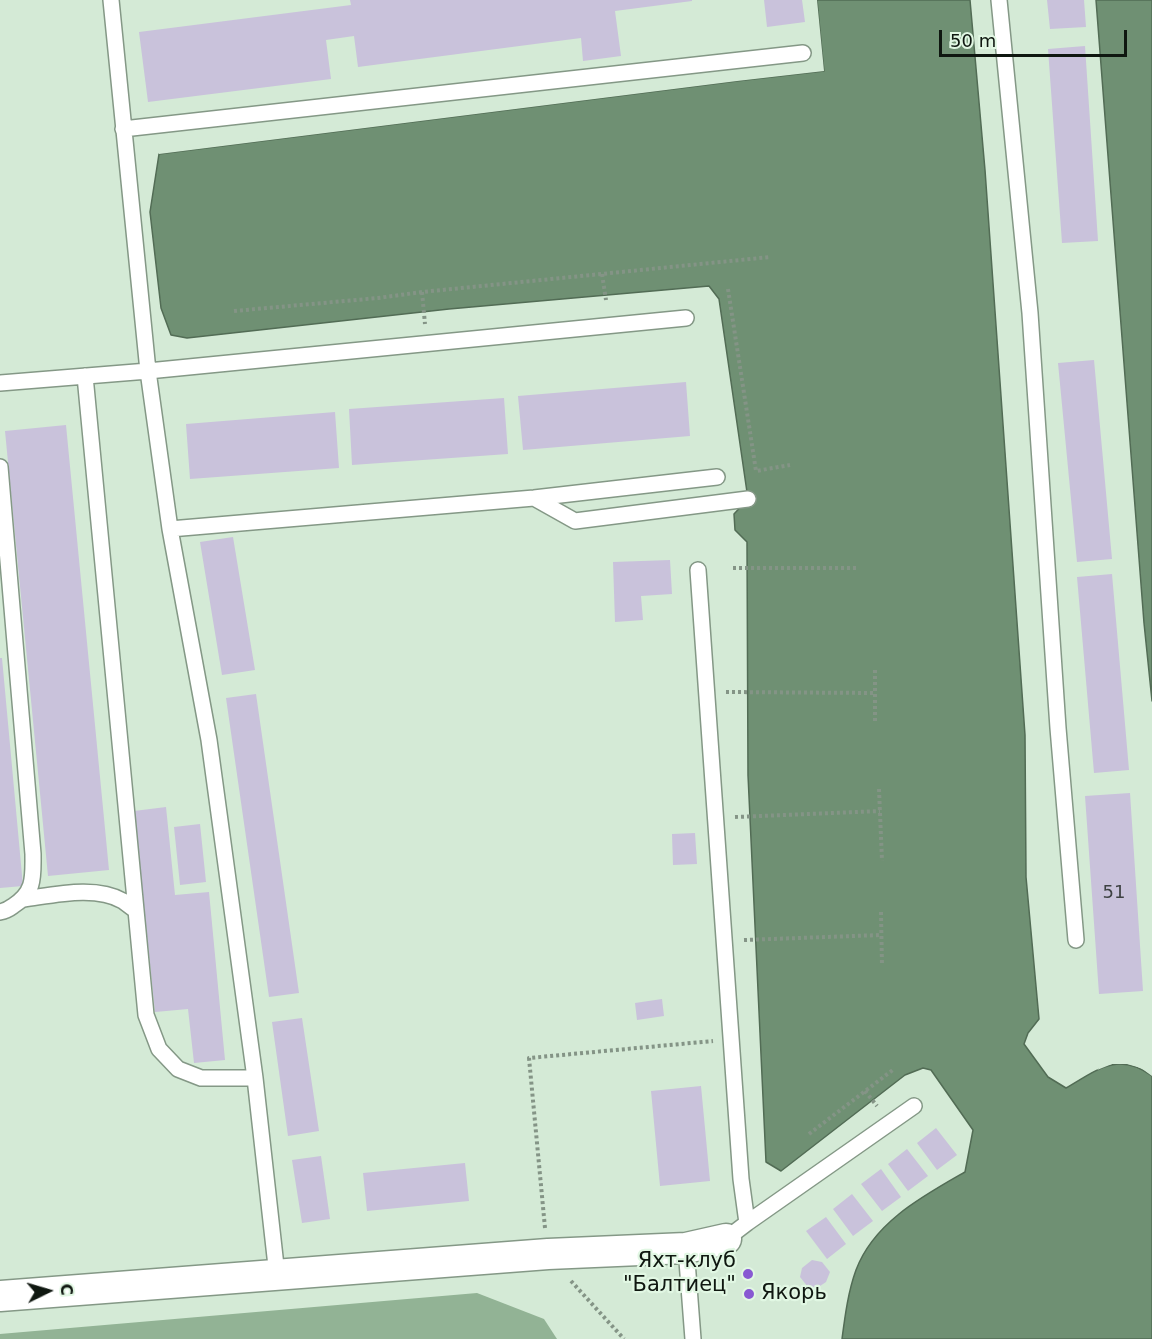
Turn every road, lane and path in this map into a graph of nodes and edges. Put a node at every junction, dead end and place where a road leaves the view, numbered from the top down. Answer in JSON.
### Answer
{"nodes":[{"id":1,"x":999,"y":0,"type":"edge"},
{"id":2,"x":116,"y":1,"type":"edge"},
{"id":3,"x":802,"y":53,"type":"dead end"},
{"id":4,"x":123,"y":129,"type":"junction"},
{"id":5,"x":770,"y":257,"type":"dead end"},
{"id":6,"x":602,"y":274,"type":"junction"},
{"id":7,"x":728,"y":289,"type":"dead end"},
{"id":8,"x":422,"y":292,"type":"junction"},
{"id":9,"x":606,"y":300,"type":"dead end"},
{"id":10,"x":234,"y":311,"type":"dead end"},
{"id":11,"x":686,"y":318,"type":"dead end"},
{"id":12,"x":426,"y":328,"type":"dead end"},
{"id":13,"x":148,"y":371,"type":"junction"},
{"id":14,"x":85,"y":376,"type":"junction"},
{"id":15,"x":0,"y":383,"type":"edge"},
{"id":16,"x":790,"y":465,"type":"dead end"},
{"id":17,"x":0,"y":467,"type":"edge"},
{"id":18,"x":717,"y":477,"type":"dead end"},
{"id":19,"x":534,"y":498,"type":"junction"},
{"id":20,"x":748,"y":499,"type":"dead end"},
{"id":21,"x":170,"y":529,"type":"junction"},
{"id":22,"x":733,"y":568,"type":"dead end"},
{"id":23,"x":856,"y":568,"type":"dead end"},
{"id":24,"x":698,"y":570,"type":"dead end"},
{"id":25,"x":875,"y":667,"type":"dead end"},
{"id":26,"x":707,"y":692,"type":"junction"},
{"id":27,"x":874,"y":693,"type":"junction"},
{"id":28,"x":875,"y":721,"type":"dead end"},
{"id":29,"x":879,"y":789,"type":"dead end"},
{"id":30,"x":880,"y":811,"type":"junction"},
{"id":31,"x":716,"y":817,"type":"junction"},
{"id":32,"x":882,"y":861,"type":"dead end"},
{"id":33,"x":24,"y":899,"type":"junction"},
{"id":34,"x":135,"y":910,"type":"junction"},
{"id":35,"x":0,"y":912,"type":"edge"},
{"id":36,"x":881,"y":912,"type":"dead end"},
{"id":37,"x":881,"y":935,"type":"junction"},
{"id":38,"x":725,"y":940,"type":"junction"},
{"id":39,"x":1076,"y":940,"type":"dead end"},
{"id":40,"x":882,"y":966,"type":"dead end"},
{"id":41,"x":732,"y":1039,"type":"junction"},
{"id":42,"x":894,"y":1069,"type":"dead end"},
{"id":43,"x":255,"y":1078,"type":"junction"},
{"id":44,"x":865,"y":1091,"type":"junction"},
{"id":45,"x":877,"y":1106,"type":"dead end"},
{"id":46,"x":914,"y":1106,"type":"dead end"},
{"id":47,"x":809,"y":1134,"type":"dead end"},
{"id":48,"x":736,"y":1231,"type":"junction"},
{"id":49,"x":686,"y":1248,"type":"junction"},
{"id":50,"x":548,"y":1254,"type":"junction"},
{"id":51,"x":277,"y":1275,"type":"junction"},
{"id":52,"x":0,"y":1296,"type":"edge"},
{"id":53,"x":624,"y":1339,"type":"edge"},
{"id":54,"x":693,"y":1339,"type":"edge"}],
"edges":[{"from":1,"to":39,"type":"lane"},
{"from":2,"to":4,"type":"lane"},
{"from":3,"to":4,"type":"lane"},
{"from":4,"to":13,"type":"lane"},
{"from":5,"to":6,"type":"path"},
{"from":6,"to":8,"type":"path"},
{"from":6,"to":9,"type":"path"},
{"from":7,"to":16,"type":"path"},
{"from":8,"to":10,"type":"path"},
{"from":8,"to":12,"type":"path"},
{"from":11,"to":13,"type":"lane"},
{"from":13,"to":14,"type":"lane"},
{"from":13,"to":21,"type":"lane"},
{"from":14,"to":15,"type":"lane"},
{"from":14,"to":34,"type":"lane"},
{"from":17,"to":33,"type":"lane"},
{"from":18,"to":19,"type":"lane"},
{"from":19,"to":20,"type":"lane"},
{"from":19,"to":21,"type":"lane"},
{"from":21,"to":43,"type":"lane"},
{"from":22,"to":23,"type":"path"},
{"from":24,"to":26,"type":"lane"},
{"from":25,"to":27,"type":"path"},
{"from":26,"to":27,"type":"path"},
{"from":26,"to":31,"type":"lane"},
{"from":27,"to":28,"type":"path"},
{"from":29,"to":30,"type":"path"},
{"from":30,"to":31,"type":"path"},
{"from":30,"to":32,"type":"path"},
{"from":31,"to":38,"type":"lane"},
{"from":33,"to":34,"type":"lane"},
{"from":33,"to":35,"type":"lane"},
{"from":34,"to":43,"type":"lane"},
{"from":36,"to":37,"type":"path"},
{"from":37,"to":38,"type":"path"},
{"from":37,"to":40,"type":"path"},
{"from":38,"to":41,"type":"lane"},
{"from":41,"to":48,"type":"lane"},
{"from":41,"to":50,"type":"path"},
{"from":42,"to":44,"type":"path"},
{"from":43,"to":51,"type":"lane"},
{"from":44,"to":45,"type":"path"},
{"from":44,"to":47,"type":"path"},
{"from":46,"to":48,"type":"lane"},
{"from":48,"to":49,"type":"street"},
{"from":49,"to":50,"type":"street"},
{"from":49,"to":54,"type":"lane"},
{"from":50,"to":51,"type":"street"},
{"from":50,"to":53,"type":"path"},
{"from":51,"to":52,"type":"street"}]}
